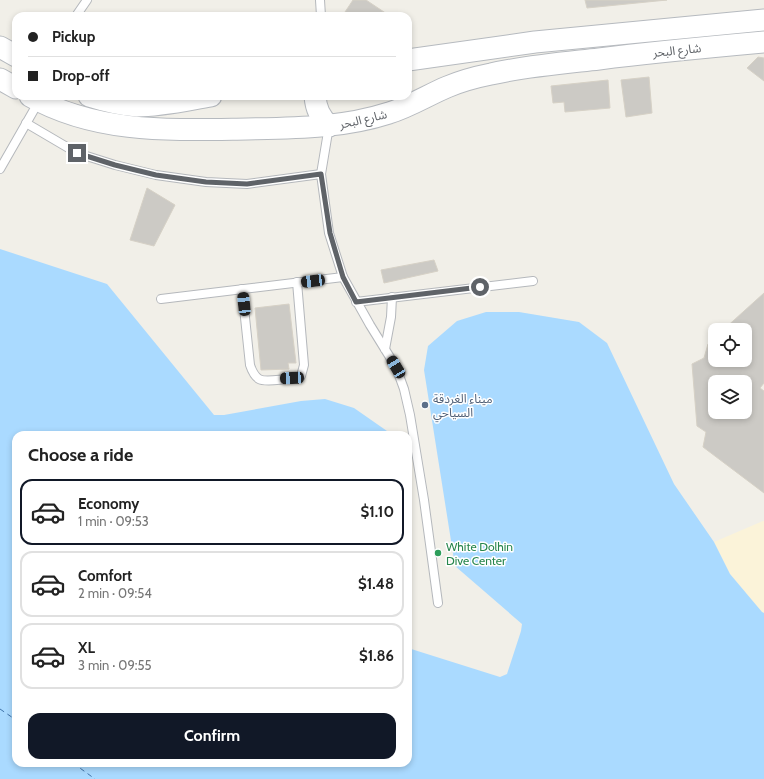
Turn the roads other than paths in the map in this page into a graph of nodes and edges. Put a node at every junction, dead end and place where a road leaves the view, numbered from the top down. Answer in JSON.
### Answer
{"nodes":[{"id":1,"x":87,"y":0,"type":"edge"},
{"id":2,"x":320,"y":0,"type":"edge"},
{"id":3,"x":79,"y":12,"type":"edge"},
{"id":4,"x":321,"y":12,"type":"edge"},
{"id":5,"x":764,"y":20,"type":"edge"},
{"id":6,"x":764,"y":42,"type":"edge"},
{"id":7,"x":0,"y":47,"type":"edge"},
{"id":8,"x":12,"y":54,"type":"edge"},
{"id":9,"x":412,"y":59,"type":"edge"},
{"id":10,"x":0,"y":79,"type":"edge"},
{"id":11,"x":12,"y":86,"type":"edge"},
{"id":12,"x":412,"y":98,"type":"edge"},
{"id":13,"x":33,"y":100,"type":"edge"},
{"id":14,"x":39,"y":100,"type":"edge"},
{"id":15,"x":103,"y":100,"type":"edge"},
{"id":16,"x":181,"y":100,"type":"edge"},
{"id":17,"x":315,"y":100,"type":"edge"},
{"id":18,"x":405,"y":100,"type":"edge"},
{"id":19,"x":393,"y":104,"type":"edge"},
{"id":20,"x":26,"y":123,"type":"junction"},
{"id":21,"x":329,"y":126,"type":"junction"},
{"id":22,"x":0,"y":169,"type":"edge"},
{"id":23,"x":321,"y":174,"type":"junction"},
{"id":24,"x":343,"y":277,"type":"junction"},
{"id":25,"x":533,"y":281,"type":"dead end"},
{"id":26,"x":297,"y":282,"type":"junction"},
{"id":27,"x":242,"y":289,"type":"junction"},
{"id":28,"x":392,"y":297,"type":"junction"},
{"id":29,"x":161,"y":299,"type":"dead end"},
{"id":30,"x":356,"y":302,"type":"junction"},
{"id":31,"x":385,"y":349,"type":"junction"},
{"id":32,"x":438,"y":603,"type":"dead end"}],
"edges":[{"from":1,"to":3,"type":"lane"},
{"from":2,"to":4,"type":"lane"},
{"from":5,"to":9,"type":"main road","name":"شارع البحر"},
{"from":6,"to":12,"type":"main road","name":"شارع البحر"},
{"from":7,"to":8,"type":"main road"},
{"from":10,"to":11,"type":"main road"},
{"from":13,"to":20,"type":"lane"},
{"from":14,"to":21,"type":"main road","name":"شارع البحر"},
{"from":15,"to":16,"type":"main road"},
{"from":17,"to":21,"type":"main road"},
{"from":18,"to":19,"type":"main road","name":"شارع البحر"},
{"from":19,"to":21,"type":"main road","name":"شارع البحر"},
{"from":20,"to":22,"type":"lane"},
{"from":20,"to":23,"type":"lane"},
{"from":21,"to":23,"type":"lane"},
{"from":23,"to":24,"type":"lane"},
{"from":24,"to":26,"type":"lane"},
{"from":24,"to":30,"type":"lane"},
{"from":25,"to":28,"type":"lane"},
{"from":26,"to":27,"type":"lane"},
{"from":26,"to":27,"type":"lane"},
{"from":27,"to":29,"type":"lane"},
{"from":28,"to":30,"type":"lane"},
{"from":28,"to":31,"type":"lane"},
{"from":30,"to":31,"type":"lane"},
{"from":31,"to":32,"type":"lane"}]}
